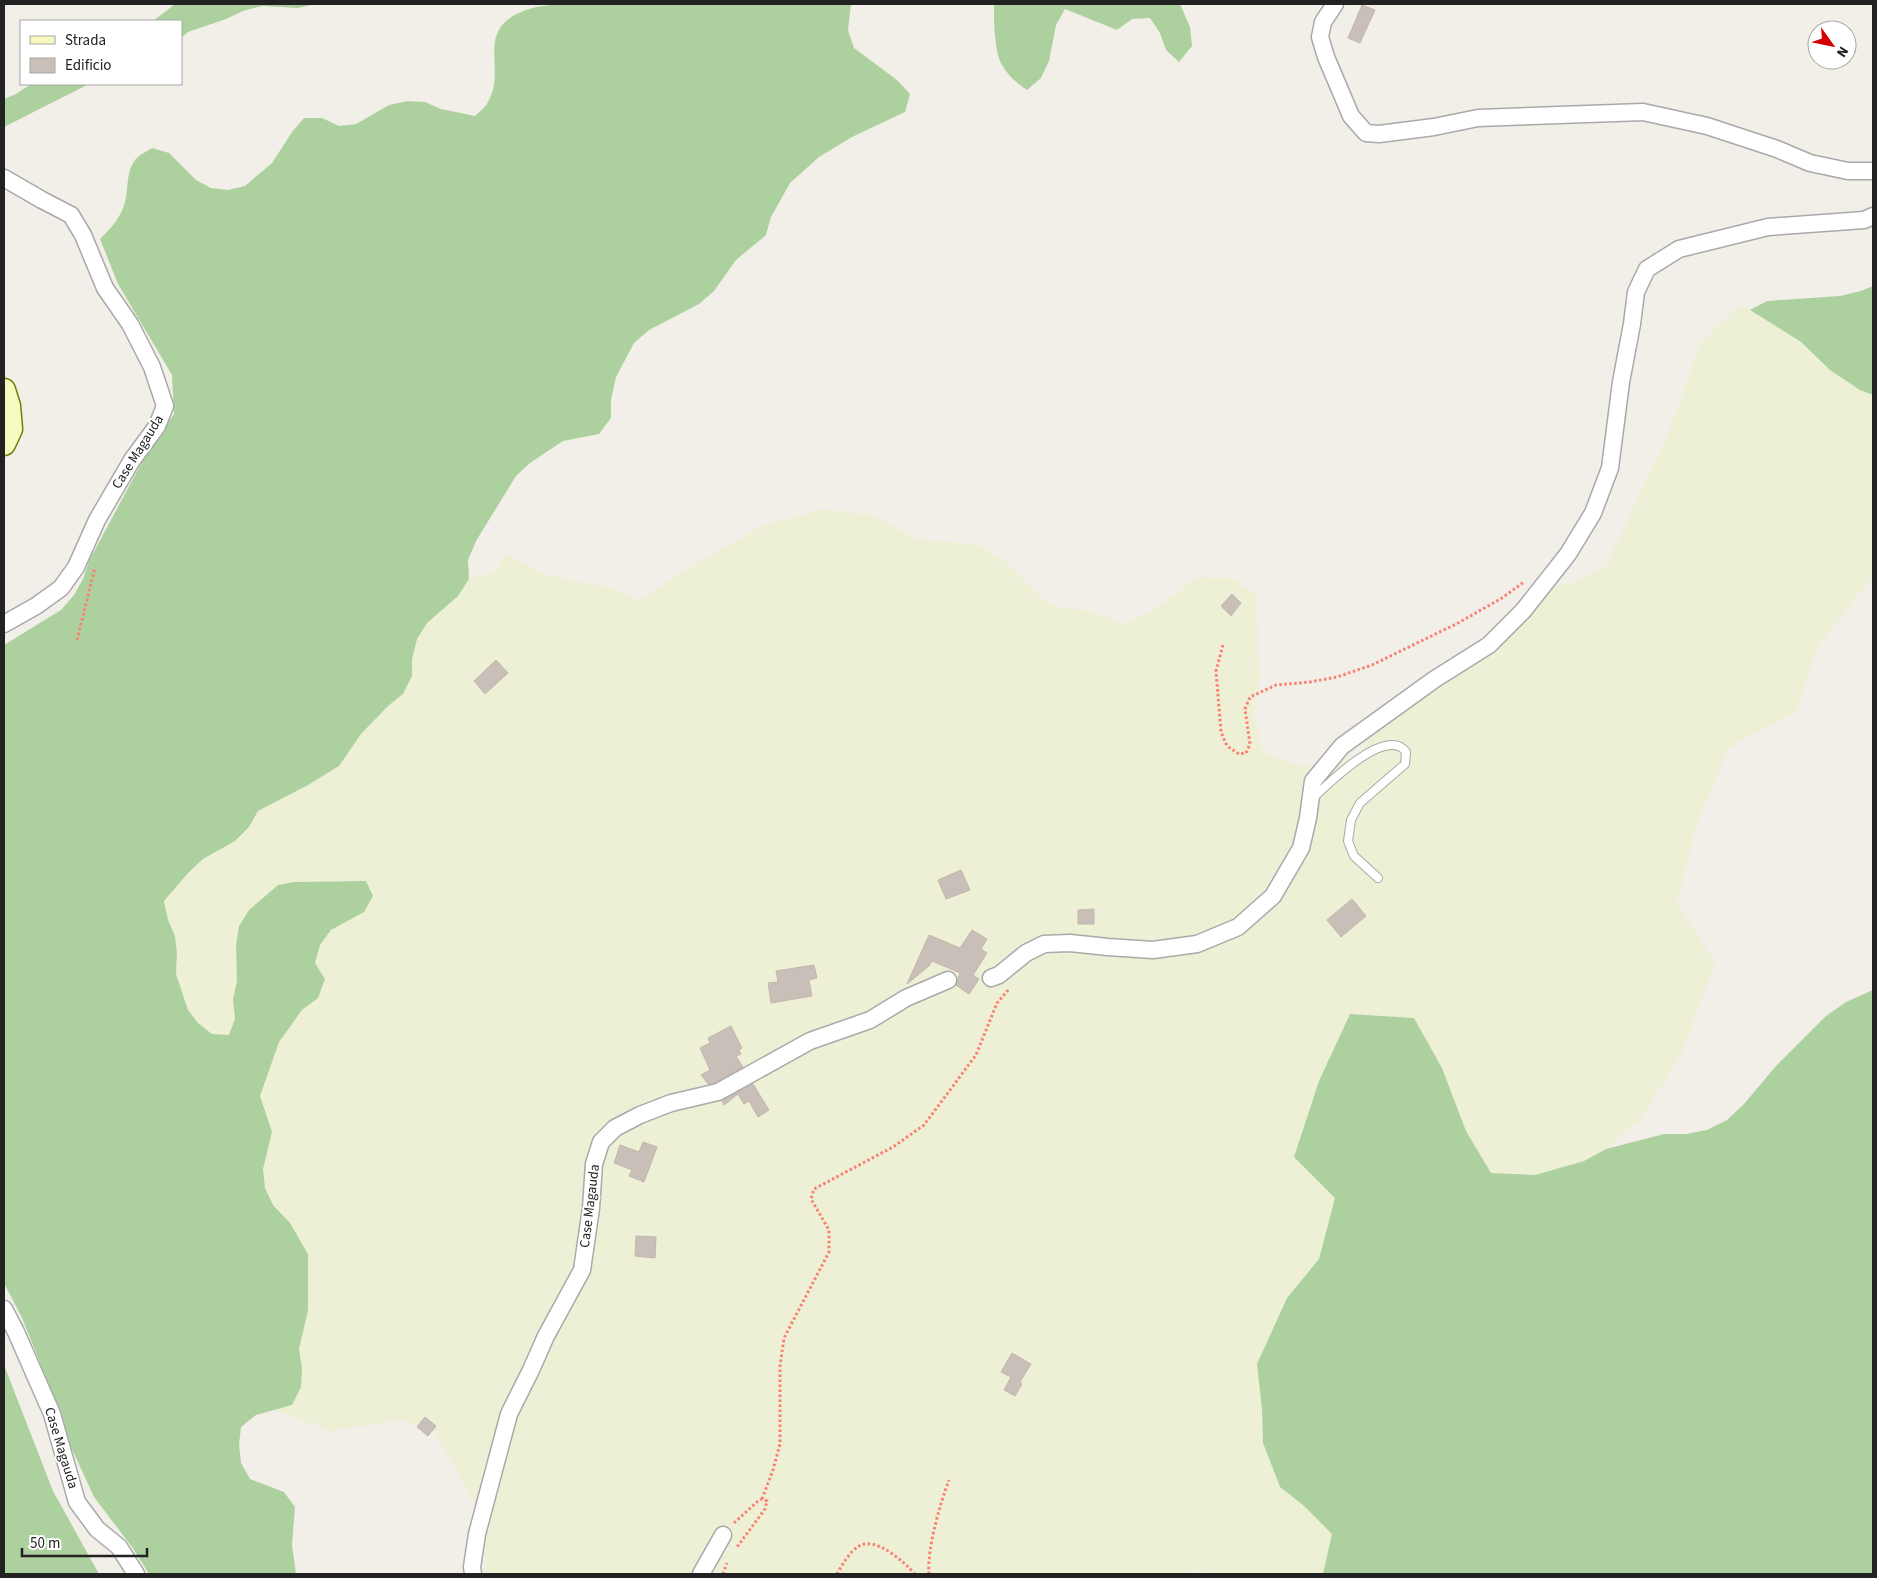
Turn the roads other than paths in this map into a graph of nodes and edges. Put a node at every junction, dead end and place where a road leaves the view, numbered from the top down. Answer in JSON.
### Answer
{"nodes":[{"id":1,"x":1335,"y":4,"type":"edge"},
{"id":2,"x":1873,"y":171,"type":"edge"},
{"id":3,"x":4,"y":178,"type":"edge"},
{"id":4,"x":1873,"y":216,"type":"edge"},
{"id":5,"x":4,"y":390,"type":"edge"},
{"id":6,"x":4,"y":444,"type":"edge"},
{"id":7,"x":4,"y":624,"type":"edge"},
{"id":8,"x":1310,"y":801,"type":"junction"},
{"id":9,"x":1378,"y":878,"type":"dead end"},
{"id":10,"x":991,"y":978,"type":"dead end"},
{"id":11,"x":948,"y":980,"type":"dead end"},
{"id":12,"x":4,"y":1309,"type":"edge"},
{"id":13,"x":723,"y":1535,"type":"road end"},
{"id":14,"x":136,"y":1574,"type":"edge"},
{"id":15,"x":473,"y":1574,"type":"edge"},
{"id":16,"x":701,"y":1574,"type":"edge"}],
"edges":[{"from":1,"to":2,"type":"street"},
{"from":3,"to":7,"type":"street","name":"Case Magauda"},
{"from":4,"to":8,"type":"street"},
{"from":5,"to":6,"type":"main road"},
{"from":8,"to":9,"type":"lane"},
{"from":8,"to":10,"type":"street"},
{"from":11,"to":15,"type":"street","name":"Case Magauda"},
{"from":12,"to":14,"type":"street","name":"Case Magauda"},
{"from":13,"to":16,"type":"street"}]}
